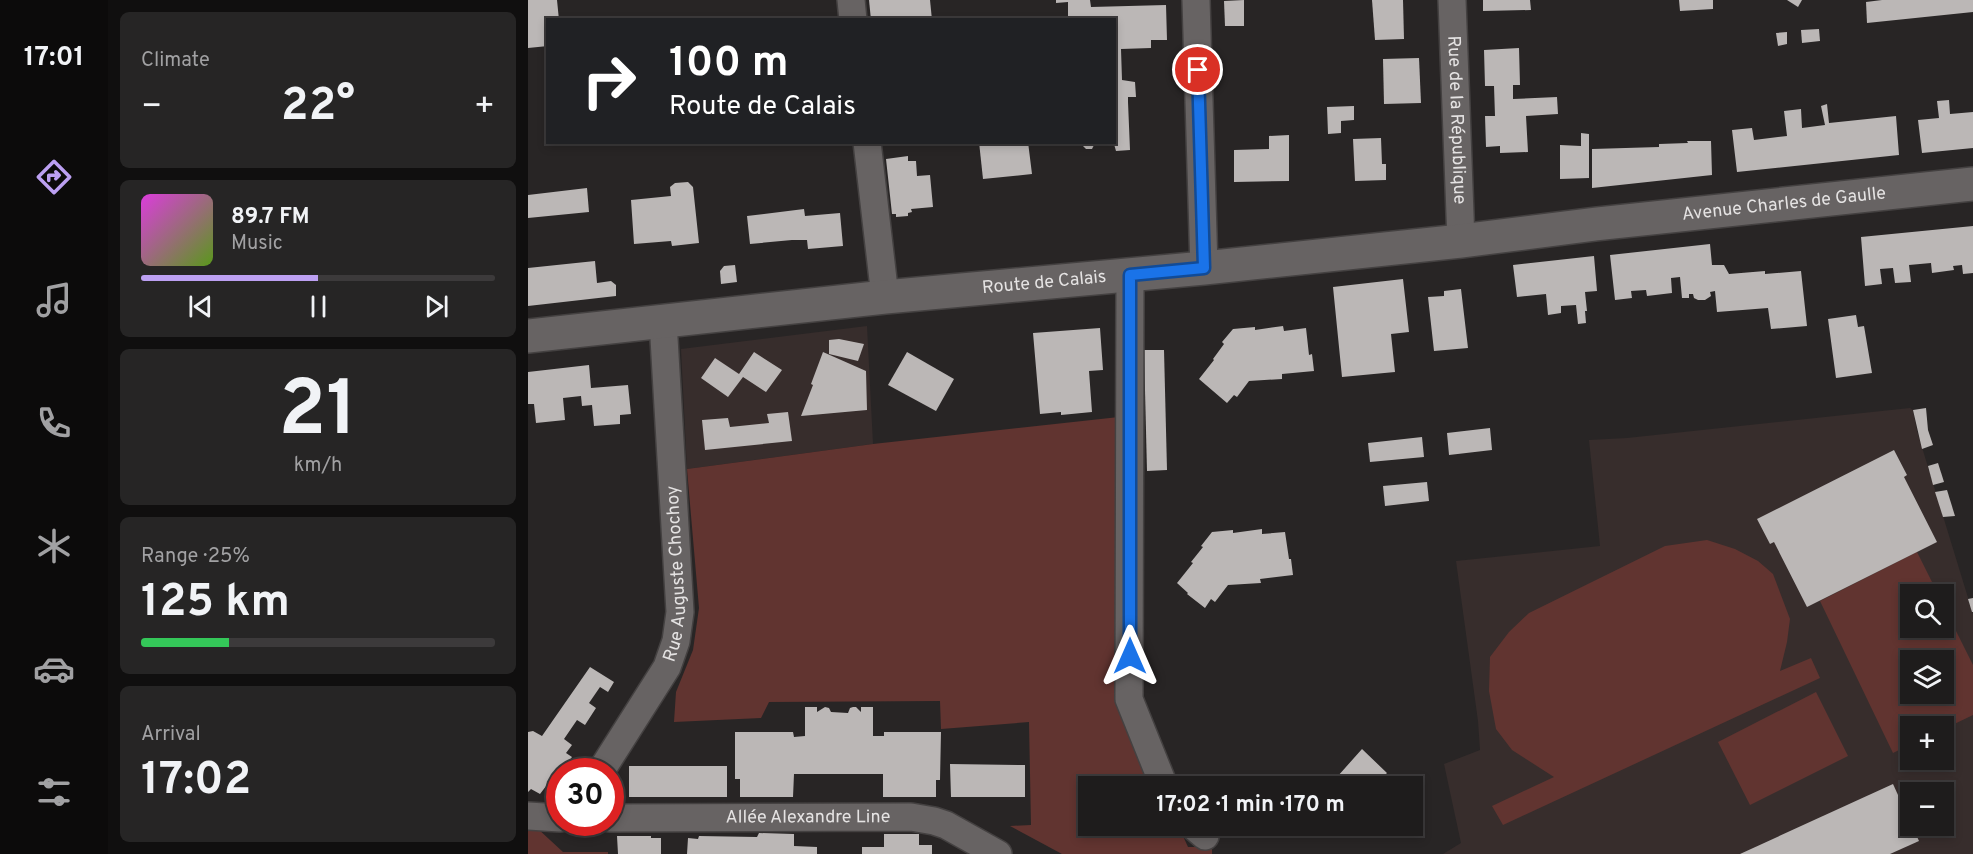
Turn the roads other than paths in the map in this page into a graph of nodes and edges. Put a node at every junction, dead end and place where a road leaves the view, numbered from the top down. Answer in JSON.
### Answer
{"nodes":[{"id":1,"x":851,"y":0,"type":"edge"},
{"id":2,"x":1196,"y":0,"type":"edge"},
{"id":3,"x":1452,"y":0,"type":"edge"},
{"id":4,"x":853,"y":18,"type":"edge"},
{"id":5,"x":867,"y":144,"type":"edge"},
{"id":6,"x":1973,"y":184,"type":"edge"},
{"id":7,"x":1596,"y":224,"type":"joint"},
{"id":8,"x":1461,"y":241,"type":"junction"},
{"id":9,"x":1204,"y":268,"type":"junction"},
{"id":10,"x":1130,"y":275,"type":"junction"},
{"id":11,"x":885,"y":297,"type":"junction"},
{"id":12,"x":663,"y":321,"type":"junction"},
{"id":13,"x":528,"y":336,"type":"edge"},
{"id":14,"x":609,"y":758,"type":"edge"},
{"id":15,"x":1160,"y":776,"type":"edge"},
{"id":16,"x":528,"y":816,"type":"edge"},
{"id":17,"x":546,"y":817,"type":"edge"},
{"id":18,"x":624,"y":818,"type":"edge"},
{"id":19,"x":998,"y":854,"type":"edge"}],
"edges":[{"from":1,"to":4,"type":"street"},
{"from":2,"to":9,"type":"street"},
{"from":3,"to":8,"type":"street","name":"Rue de la République"},
{"from":5,"to":11,"type":"street"},
{"from":6,"to":7,"type":"main road","name":"Avenue Charles de Gaulle"},
{"from":7,"to":8,"type":"main road","name":"Route de Calais"},
{"from":8,"to":9,"type":"main road","name":"Route de Calais"},
{"from":9,"to":10,"type":"main road","name":"Route de Calais"},
{"from":10,"to":11,"type":"main road","name":"Route de Calais"},
{"from":10,"to":15,"type":"street"},
{"from":11,"to":12,"type":"main road","name":"Route de Calais"},
{"from":12,"to":13,"type":"main road","name":"Route de Calais"},
{"from":12,"to":14,"type":"street","name":"Rue Auguste Chochoy"},
{"from":16,"to":17,"type":"street"},
{"from":18,"to":19,"type":"street","name":"Allée Alexandre Line"}]}
